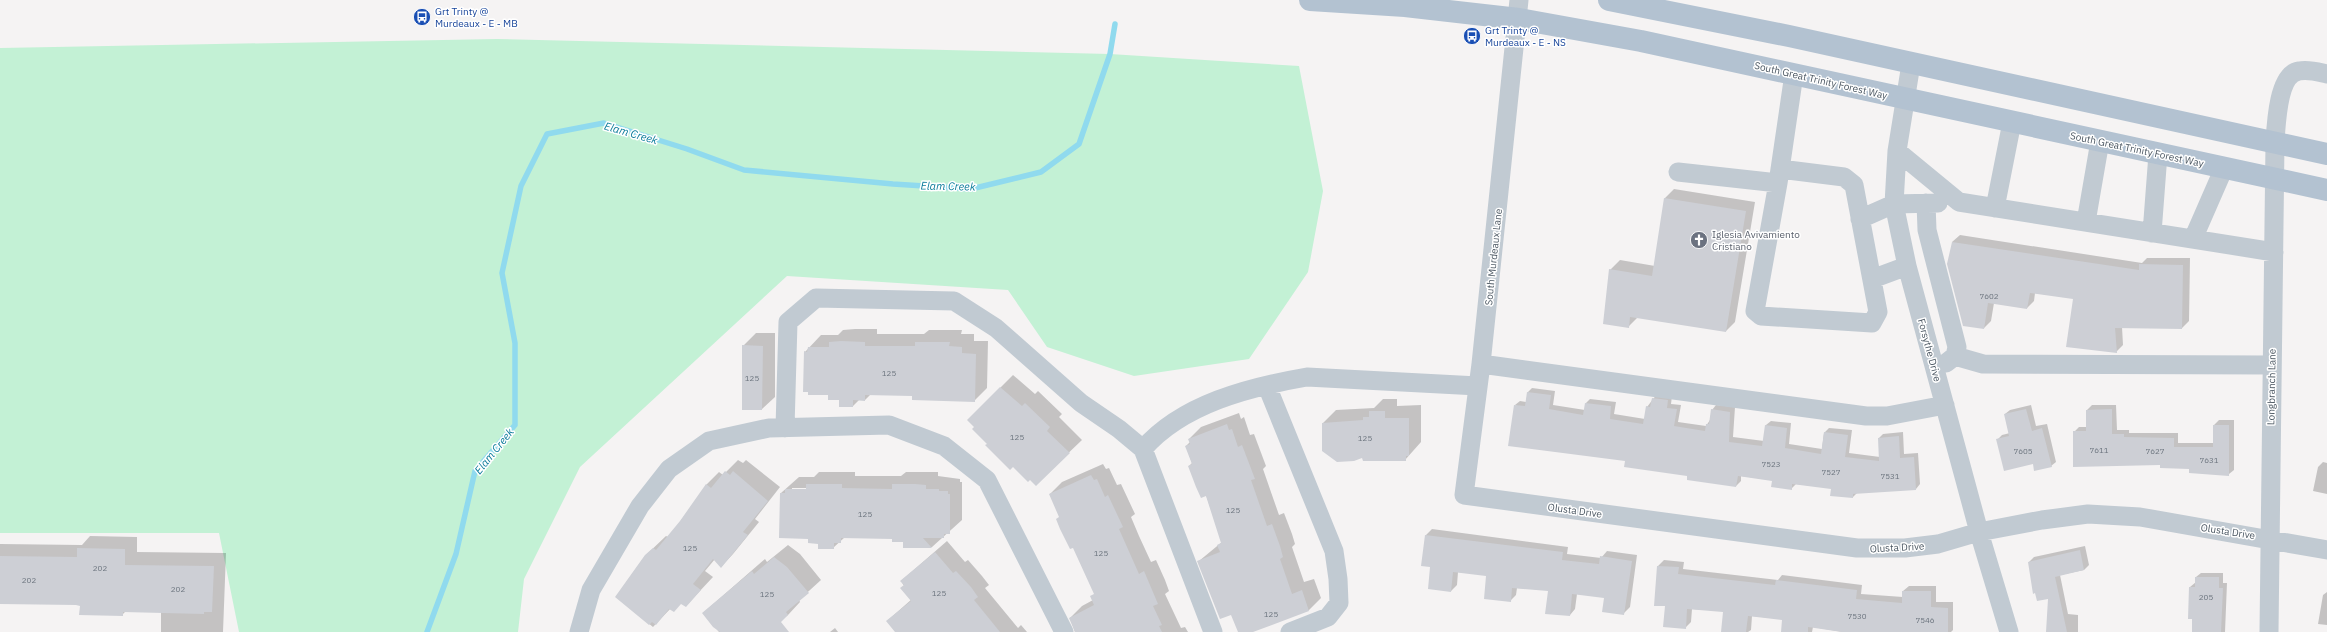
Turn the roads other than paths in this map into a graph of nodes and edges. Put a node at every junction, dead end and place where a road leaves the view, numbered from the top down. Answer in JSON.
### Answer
{"nodes":[{"id":1,"x":1310,"y":0,"type":"edge"},
{"id":2,"x":1609,"y":0,"type":"edge"},
{"id":3,"x":1519,"y":10,"type":"edge"},
{"id":4,"x":1911,"y":64,"type":"junction"},
{"id":5,"x":1794,"y":74,"type":"junction"},
{"id":6,"x":2327,"y":74,"type":"edge"},
{"id":7,"x":1904,"y":99,"type":"junction"},
{"id":8,"x":2012,"y":122,"type":"junction"},
{"id":9,"x":2100,"y":141,"type":"junction"},
{"id":10,"x":2275,"y":143,"type":"junction"},
{"id":11,"x":1898,"y":151,"type":"junction"},
{"id":12,"x":2158,"y":154,"type":"junction"},
{"id":13,"x":2327,"y":154,"type":"edge"},
{"id":14,"x":2224,"y":168,"type":"junction"},
{"id":15,"x":1678,"y":172,"type":"dead end"},
{"id":16,"x":1779,"y":176,"type":"junction"},
{"id":17,"x":2274,"y":179,"type":"junction"},
{"id":18,"x":2327,"y":190,"type":"edge"},
{"id":19,"x":1959,"y":202,"type":"junction"},
{"id":20,"x":1926,"y":203,"type":"junction"},
{"id":21,"x":1894,"y":204,"type":"junction"},
{"id":22,"x":1995,"y":208,"type":"junction"},
{"id":23,"x":1860,"y":219,"type":"junction"},
{"id":24,"x":2086,"y":222,"type":"junction"},
{"id":25,"x":2152,"y":233,"type":"junction"},
{"id":26,"x":2193,"y":239,"type":"junction"},
{"id":27,"x":2274,"y":252,"type":"junction"},
{"id":28,"x":1907,"y":266,"type":"junction"},
{"id":29,"x":1872,"y":279,"type":"junction"},
{"id":30,"x":1955,"y":356,"type":"junction"},
{"id":31,"x":1481,"y":364,"type":"junction"},
{"id":32,"x":2272,"y":365,"type":"junction"},
{"id":33,"x":1935,"y":369,"type":"junction"},
{"id":34,"x":1267,"y":386,"type":"junction"},
{"id":35,"x":1478,"y":386,"type":"junction"},
{"id":36,"x":1945,"y":405,"type":"junction"},
{"id":37,"x":785,"y":428,"type":"junction"},
{"id":38,"x":1143,"y":449,"type":"junction"},
{"id":39,"x":1464,"y":495,"type":"joint"},
{"id":40,"x":1979,"y":532,"type":"junction"},
{"id":41,"x":2269,"y":538,"type":"junction"},
{"id":42,"x":2327,"y":550,"type":"edge"},
{"id":43,"x":579,"y":632,"type":"edge"},
{"id":44,"x":1064,"y":632,"type":"edge"},
{"id":45,"x":1213,"y":632,"type":"edge"},
{"id":46,"x":1290,"y":632,"type":"edge"},
{"id":47,"x":2009,"y":632,"type":"edge"},
{"id":48,"x":2269,"y":632,"type":"edge"}],
"edges":[{"from":1,"to":3,"type":"main road","name":"South Great Trinity Forest Way"},
{"from":2,"to":4,"type":"main road"},
{"from":3,"to":5,"type":"main road","name":"South Great Trinity Forest Way"},
{"from":3,"to":31,"type":"street","name":"South Murdeaux Lane"},
{"from":4,"to":7,"type":"street","name":"Forsythe Drive"},
{"from":4,"to":10,"type":"main road"},
{"from":5,"to":7,"type":"main road","name":"South Great Trinity Forest Way"},
{"from":5,"to":16,"type":"street"},
{"from":6,"to":10,"type":"street","name":"Longbranch Lane"},
{"from":7,"to":8,"type":"main road","name":"South Great Trinity Forest Way"},
{"from":7,"to":11,"type":"street","name":"Forsythe Drive"},
{"from":8,"to":9,"type":"main road","name":"South Great Trinity Forest Way"},
{"from":8,"to":22,"type":"street"},
{"from":9,"to":12,"type":"main road","name":"South Great Trinity Forest Way"},
{"from":9,"to":24,"type":"street"},
{"from":10,"to":13,"type":"main road"},
{"from":10,"to":17,"type":"street","name":"Longbranch Lane"},
{"from":11,"to":19,"type":"street"},
{"from":11,"to":21,"type":"street","name":"Forsythe Drive"},
{"from":12,"to":14,"type":"main road","name":"South Great Trinity Forest Way"},
{"from":12,"to":25,"type":"street"},
{"from":14,"to":17,"type":"main road","name":"South Great Trinity Forest Way"},
{"from":14,"to":26,"type":"street"},
{"from":15,"to":16,"type":"street"},
{"from":16,"to":23,"type":"street"},
{"from":16,"to":29,"type":"street"},
{"from":17,"to":18,"type":"main road","name":"South Great Trinity Forest Way"},
{"from":17,"to":27,"type":"street","name":"Longbranch Lane"},
{"from":19,"to":20,"type":"street"},
{"from":19,"to":22,"type":"street"},
{"from":20,"to":21,"type":"street"},
{"from":20,"to":30,"type":"street"},
{"from":21,"to":23,"type":"street"},
{"from":21,"to":28,"type":"street","name":"Forsythe Drive"},
{"from":22,"to":24,"type":"street"},
{"from":23,"to":29,"type":"street"},
{"from":24,"to":25,"type":"street"},
{"from":25,"to":26,"type":"street"},
{"from":26,"to":27,"type":"street"},
{"from":27,"to":32,"type":"street","name":"Longbranch Lane"},
{"from":28,"to":29,"type":"street"},
{"from":28,"to":33,"type":"street","name":"Forsythe Drive"},
{"from":30,"to":32,"type":"street"},
{"from":30,"to":33,"type":"street"},
{"from":31,"to":35,"type":"street","name":"South Murdeaux Lane"},
{"from":31,"to":36,"type":"street"},
{"from":32,"to":41,"type":"street","name":"Longbranch Lane"},
{"from":33,"to":36,"type":"street","name":"Forsythe Drive"},
{"from":34,"to":35,"type":"street"},
{"from":34,"to":38,"type":"street"},
{"from":34,"to":46,"type":"street"},
{"from":35,"to":39,"type":"street","name":"South Murdeaux Lane"},
{"from":36,"to":40,"type":"street","name":"Forsythe Drive"},
{"from":37,"to":38,"type":"street"},
{"from":37,"to":43,"type":"street"},
{"from":37,"to":44,"type":"street"},
{"from":38,"to":45,"type":"street"},
{"from":39,"to":40,"type":"street","name":"Olusta Drive"},
{"from":40,"to":41,"type":"street","name":"Olusta Drive"},
{"from":40,"to":47,"type":"street","name":"Forsythe Drive"},
{"from":41,"to":42,"type":"street","name":"Olusta Drive"},
{"from":41,"to":48,"type":"street","name":"Longbranch Lane"}]}
